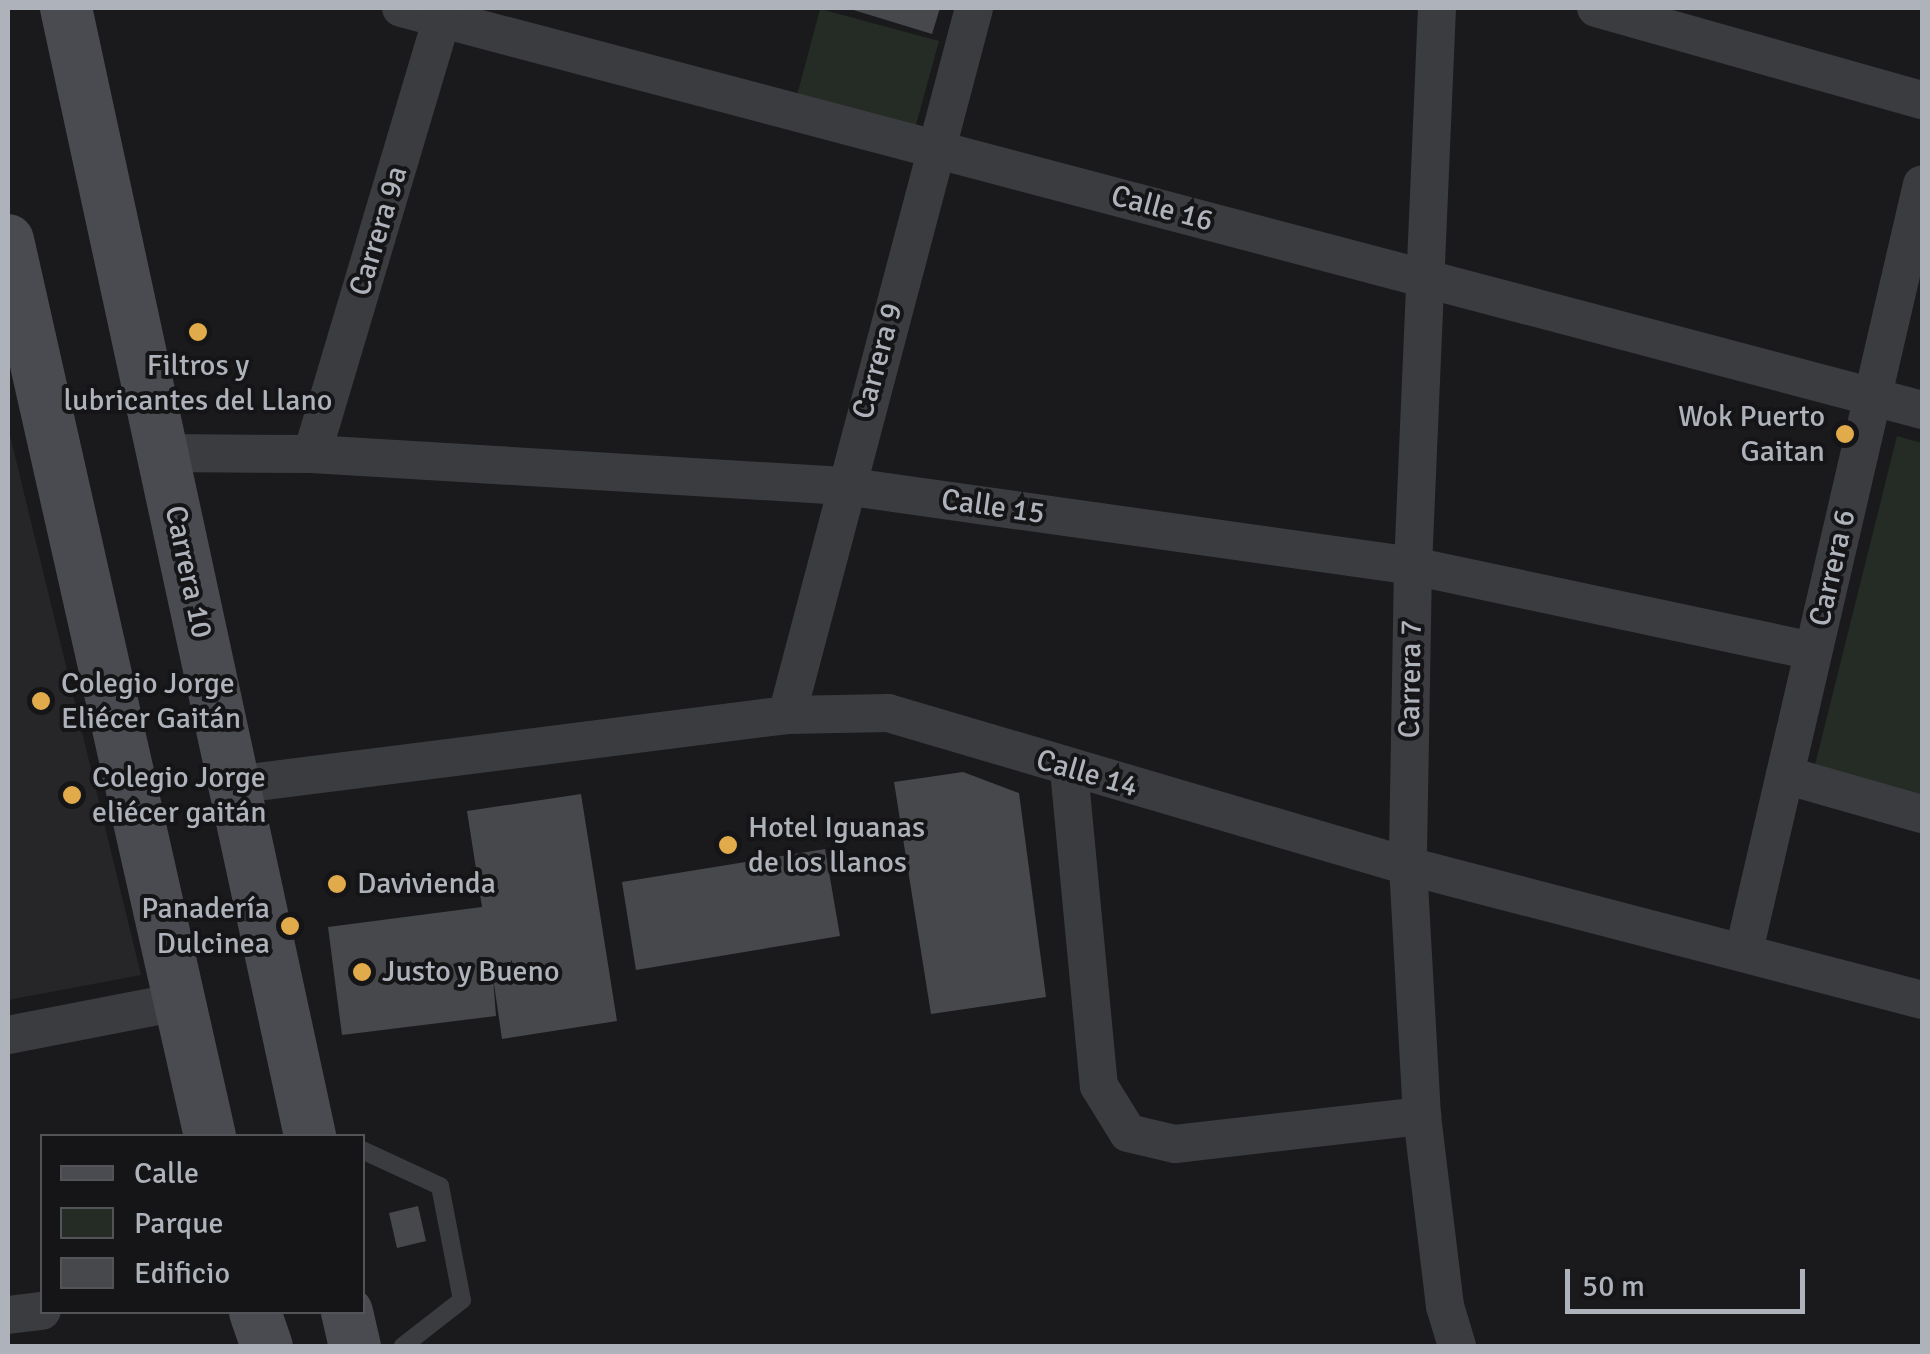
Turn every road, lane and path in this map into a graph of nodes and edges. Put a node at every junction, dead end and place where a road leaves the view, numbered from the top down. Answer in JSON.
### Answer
{"nodes":[{"id":1,"x":66,"y":8,"type":"edge"},
{"id":2,"x":401,"y":8,"type":"edge"},
{"id":3,"x":974,"y":8,"type":"edge"},
{"id":4,"x":1437,"y":8,"type":"edge"},
{"id":5,"x":1596,"y":8,"type":"edge"},
{"id":6,"x":444,"y":13,"type":"edge"},
{"id":7,"x":1922,"y":100,"type":"edge"},
{"id":8,"x":936,"y":149,"type":"junction"},
{"id":9,"x":1922,"y":184,"type":"edge"},
{"id":10,"x":8,"y":240,"type":"edge"},
{"id":11,"x":1430,"y":280,"type":"junction"},
{"id":12,"x":1873,"y":397,"type":"junction"},
{"id":13,"x":1922,"y":410,"type":"edge"},
{"id":14,"x":163,"y":453,"type":"junction"},
{"id":15,"x":312,"y":454,"type":"junction"},
{"id":16,"x":844,"y":486,"type":"junction"},
{"id":17,"x":1413,"y":566,"type":"junction"},
{"id":18,"x":1813,"y":651,"type":"junction"},
{"id":19,"x":788,"y":715,"type":"junction"},
{"id":20,"x":1070,"y":770,"type":"junction"},
{"id":21,"x":1785,"y":774,"type":"junction"},
{"id":22,"x":234,"y":785,"type":"junction"},
{"id":23,"x":1922,"y":814,"type":"edge"},
{"id":24,"x":1408,"y":866,"type":"junction"},
{"id":25,"x":1744,"y":951,"type":"junction"},
{"id":26,"x":1922,"y":1000,"type":"edge"},
{"id":27,"x":178,"y":1002,"type":"junction"},
{"id":28,"x":8,"y":1035,"type":"edge"},
{"id":29,"x":1422,"y":1116,"type":"junction"},
{"id":30,"x":210,"y":1134,"type":"edge"},
{"id":31,"x":312,"y":1134,"type":"edge"},
{"id":32,"x":365,"y":1151,"type":"edge"},
{"id":33,"x":40,"y":1310,"type":"edge"},
{"id":34,"x":256,"y":1314,"type":"edge"},
{"id":35,"x":348,"y":1314,"type":"edge"},
{"id":36,"x":8,"y":1315,"type":"edge"},
{"id":37,"x":267,"y":1346,"type":"edge"},
{"id":38,"x":355,"y":1346,"type":"edge"},
{"id":39,"x":403,"y":1346,"type":"edge"},
{"id":40,"x":1458,"y":1346,"type":"edge"}],
"edges":[{"from":1,"to":14,"type":"street","name":"Carrera 10"},
{"from":2,"to":6,"type":"street","name":"Calle 16"},
{"from":3,"to":8,"type":"street","name":"Carrera 9"},
{"from":4,"to":11,"type":"street","name":"Carrera 7"},
{"from":5,"to":7,"type":"street"},
{"from":6,"to":8,"type":"street","name":"Calle 16"},
{"from":6,"to":15,"type":"street","name":"Carrera 9a"},
{"from":8,"to":11,"type":"street","name":"Calle 16"},
{"from":8,"to":16,"type":"street","name":"Carrera 9"},
{"from":9,"to":12,"type":"street","name":"Carrera 6"},
{"from":10,"to":27,"type":"street"},
{"from":11,"to":12,"type":"street","name":"Calle 16"},
{"from":11,"to":17,"type":"street","name":"Carrera 7"},
{"from":12,"to":13,"type":"street","name":"Calle 16"},
{"from":12,"to":18,"type":"street","name":"Carrera 6"},
{"from":14,"to":15,"type":"street","name":"Calle 15"},
{"from":14,"to":22,"type":"street","name":"Carrera 10"},
{"from":15,"to":16,"type":"street","name":"Calle 15"},
{"from":16,"to":17,"type":"street","name":"Calle 15"},
{"from":16,"to":19,"type":"street","name":"Carrera 9"},
{"from":17,"to":18,"type":"street","name":"Calle 15"},
{"from":17,"to":24,"type":"street","name":"Carrera 7"},
{"from":18,"to":21,"type":"street","name":"Carrera 6"},
{"from":19,"to":20,"type":"street","name":"Calle 14"},
{"from":19,"to":22,"type":"street","name":"Calle 14"},
{"from":20,"to":24,"type":"street","name":"Calle 14"},
{"from":20,"to":29,"type":"street"},
{"from":21,"to":23,"type":"street"},
{"from":21,"to":25,"type":"street","name":"Carrera 6"},
{"from":22,"to":31,"type":"street","name":"Carrera 10"},
{"from":24,"to":25,"type":"street","name":"Calle 14"},
{"from":24,"to":29,"type":"street","name":"Carrera 7"},
{"from":25,"to":26,"type":"street","name":"Calle 14"},
{"from":27,"to":28,"type":"street"},
{"from":27,"to":30,"type":"street"},
{"from":29,"to":40,"type":"street","name":"Carrera 7"},
{"from":32,"to":39,"type":"lane"},
{"from":33,"to":36,"type":"street"},
{"from":34,"to":37,"type":"street"},
{"from":35,"to":38,"type":"street"}]}
